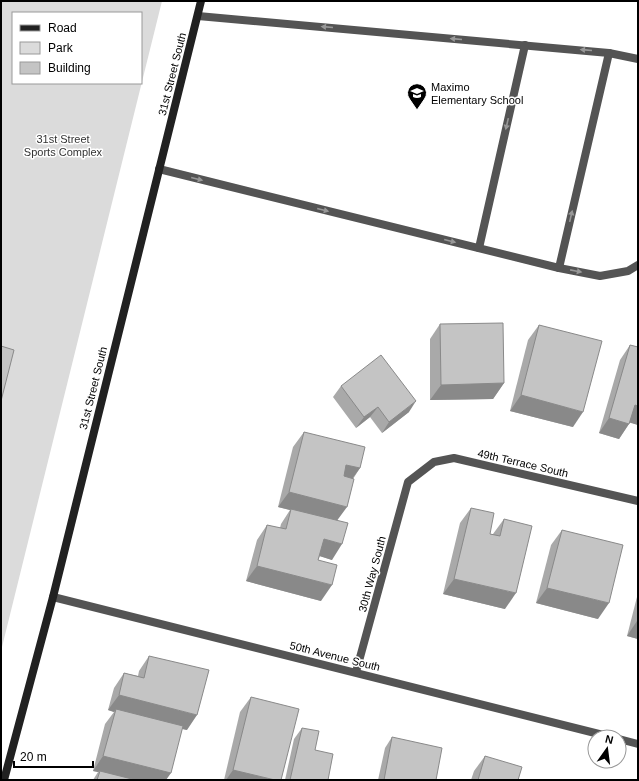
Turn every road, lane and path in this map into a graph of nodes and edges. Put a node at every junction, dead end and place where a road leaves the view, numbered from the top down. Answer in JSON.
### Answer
{"nodes":[{"id":1,"x":201,"y":1,"type":"edge"},
{"id":2,"x":198,"y":16,"type":"junction"},
{"id":3,"x":525,"y":45,"type":"junction"},
{"id":4,"x":609,"y":53,"type":"junction"},
{"id":5,"x":638,"y":59,"type":"edge"},
{"id":6,"x":159,"y":169,"type":"junction"},
{"id":7,"x":479,"y":248,"type":"junction"},
{"id":8,"x":638,"y":265,"type":"edge"},
{"id":9,"x":559,"y":268,"type":"junction"},
{"id":10,"x":408,"y":482,"type":"joint"},
{"id":11,"x":638,"y":500,"type":"edge"},
{"id":12,"x":53,"y":597,"type":"junction"},
{"id":13,"x":356,"y":672,"type":"junction"},
{"id":14,"x":587,"y":731,"type":"edge"},
{"id":15,"x":627,"y":741,"type":"edge"},
{"id":16,"x":638,"y":744,"type":"edge"},
{"id":17,"x":4,"y":780,"type":"edge"}],
"edges":[{"from":1,"to":2,"type":"street","name":"31st Street South"},
{"from":3,"to":2,"type":"street","one_way":true},
{"from":2,"to":6,"type":"street","name":"31st Street South"},
{"from":4,"to":3,"type":"street","one_way":true},
{"from":3,"to":7,"type":"street","one_way":true},
{"from":4,"to":5,"type":"street"},
{"from":9,"to":4,"type":"street","one_way":true},
{"from":6,"to":7,"type":"street","one_way":true},
{"from":6,"to":12,"type":"street","name":"31st Street South"},
{"from":7,"to":9,"type":"street"},
{"from":9,"to":8,"type":"street","one_way":true},
{"from":10,"to":11,"type":"street","name":"49th Terrace South"},
{"from":10,"to":13,"type":"street","name":"30th Way South"},
{"from":12,"to":13,"type":"street","name":"50th Avenue South"},
{"from":12,"to":17,"type":"street","name":"31st Street South"},
{"from":13,"to":14,"type":"street","name":"50th Avenue South"},
{"from":15,"to":16,"type":"street"}]}
